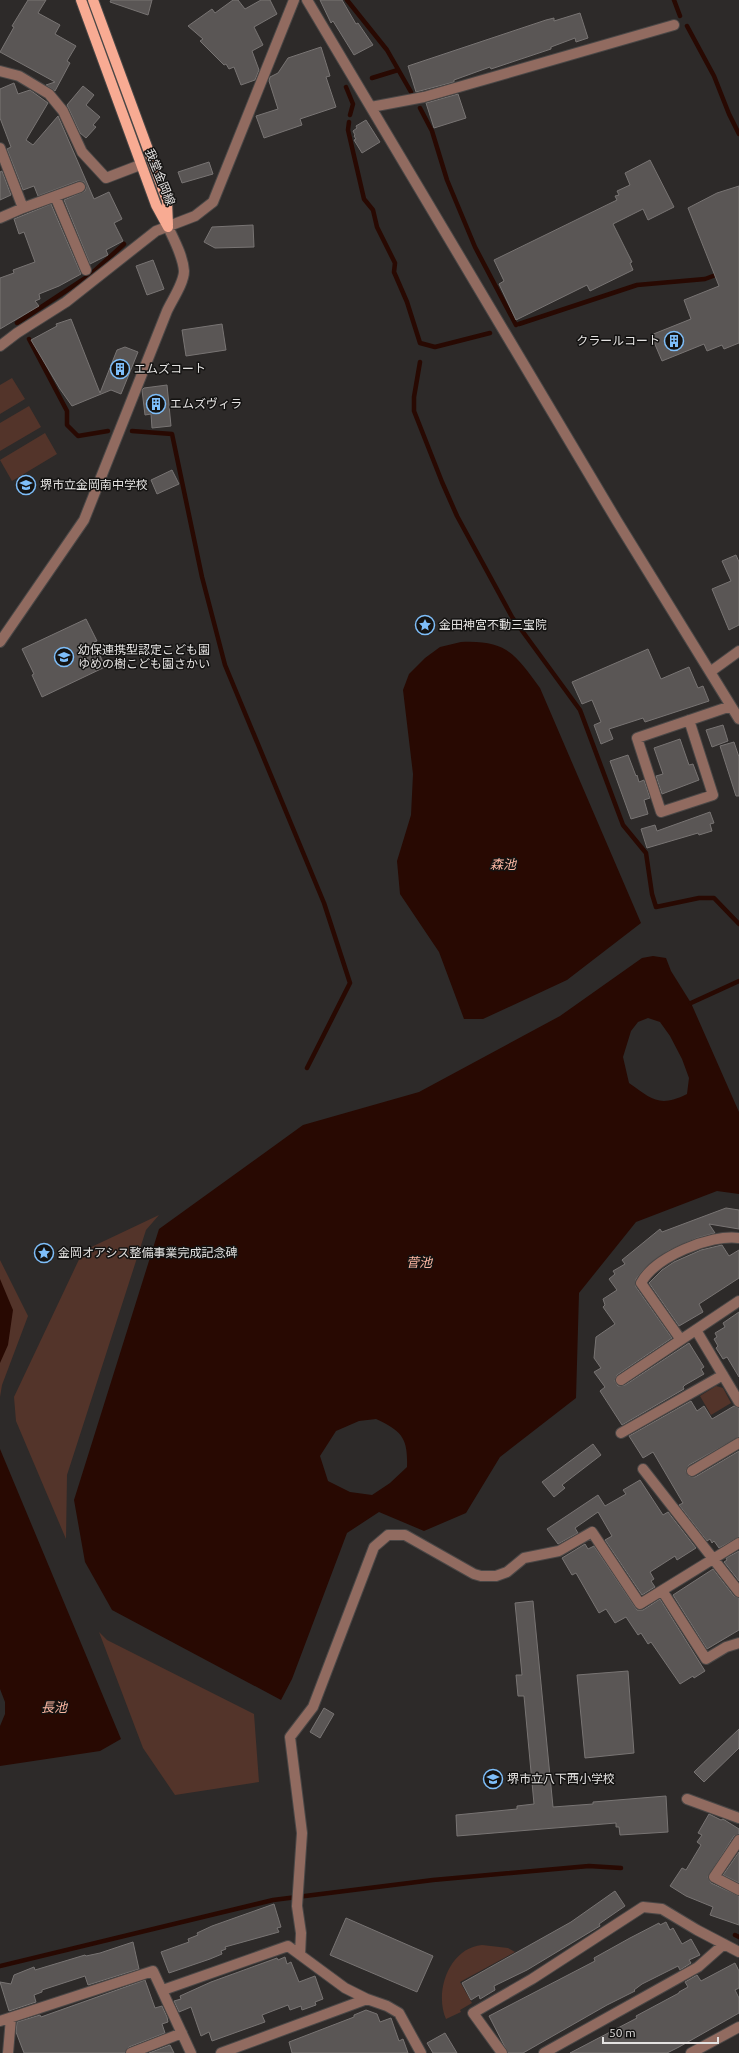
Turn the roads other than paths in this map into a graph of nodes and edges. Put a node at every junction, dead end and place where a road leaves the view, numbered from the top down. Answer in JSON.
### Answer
{"nodes":[{"id":1,"x":81,"y":0,"type":"edge"},
{"id":2,"x":93,"y":0,"type":"edge"},
{"id":3,"x":294,"y":0,"type":"edge"},
{"id":4,"x":307,"y":0,"type":"edge"},
{"id":5,"x":674,"y":25,"type":"dead end"},
{"id":6,"x":0,"y":71,"type":"edge"},
{"id":7,"x":371,"y":108,"type":"junction"},
{"id":8,"x":0,"y":148,"type":"edge"},
{"id":9,"x":140,"y":165,"type":"junction"},
{"id":10,"x":80,"y":187,"type":"dead end"},
{"id":11,"x":55,"y":196,"type":"junction"},
{"id":12,"x":23,"y":208,"type":"junction"},
{"id":13,"x":0,"y":218,"type":"edge"},
{"id":14,"x":168,"y":227,"type":"junction"},
{"id":15,"x":86,"y":270,"type":"dead end"},
{"id":16,"x":0,"y":346,"type":"edge"},
{"id":17,"x":0,"y":642,"type":"edge"},
{"id":18,"x":739,"y":651,"type":"edge"},
{"id":19,"x":710,"y":672,"type":"junction"},
{"id":20,"x":731,"y":706,"type":"junction"},
{"id":21,"x":739,"y":719,"type":"edge"},
{"id":22,"x":689,"y":720,"type":"junction"},
{"id":23,"x":739,"y":1238,"type":"edge"},
{"id":24,"x":739,"y":1301,"type":"edge"},
{"id":25,"x":696,"y":1330,"type":"junction"},
{"id":26,"x":681,"y":1340,"type":"junction"},
{"id":27,"x":723,"y":1375,"type":"junction"},
{"id":28,"x":621,"y":1380,"type":"dead end"},
{"id":29,"x":739,"y":1402,"type":"edge"},
{"id":30,"x":621,"y":1433,"type":"dead end"},
{"id":31,"x":739,"y":1443,"type":"edge"},
{"id":32,"x":643,"y":1469,"type":"dead end"},
{"id":33,"x":692,"y":1471,"type":"dead end"},
{"id":34,"x":739,"y":1543,"type":"edge"},
{"id":35,"x":714,"y":1558,"type":"junction"},
{"id":36,"x":663,"y":1592,"type":"junction"},
{"id":37,"x":739,"y":1592,"type":"edge"},
{"id":38,"x":739,"y":1642,"type":"edge"},
{"id":39,"x":687,"y":1798,"type":"dead end"},
{"id":40,"x":739,"y":1818,"type":"edge"},
{"id":41,"x":739,"y":1840,"type":"edge"},
{"id":42,"x":739,"y":1890,"type":"edge"},
{"id":43,"x":724,"y":1944,"type":"junction"},
{"id":44,"x":739,"y":1952,"type":"edge"},
{"id":45,"x":300,"y":1955,"type":"junction"},
{"id":46,"x":163,"y":1990,"type":"junction"},
{"id":47,"x":367,"y":1999,"type":"junction"},
{"id":48,"x":11,"y":2018,"type":"junction"},
{"id":49,"x":0,"y":2021,"type":"edge"},
{"id":50,"x":739,"y":2027,"type":"edge"},
{"id":51,"x":182,"y":2033,"type":"junction"},
{"id":52,"x":8,"y":2053,"type":"edge"},
{"id":53,"x":131,"y":2053,"type":"edge"},
{"id":54,"x":191,"y":2053,"type":"edge"},
{"id":55,"x":221,"y":2053,"type":"edge"},
{"id":56,"x":421,"y":2053,"type":"edge"},
{"id":57,"x":502,"y":2053,"type":"edge"},
{"id":58,"x":544,"y":2053,"type":"edge"},
{"id":59,"x":691,"y":2053,"type":"edge"}],
"edges":[{"from":1,"to":9,"type":"main road","name":"我堂金岡線"},
{"from":2,"to":14,"type":"main road","name":"我堂金岡線"},
{"from":3,"to":14,"type":"street"},
{"from":4,"to":7,"type":"street"},
{"from":5,"to":7,"type":"street"},
{"from":6,"to":9,"type":"street"},
{"from":7,"to":19,"type":"street"},
{"from":8,"to":12,"type":"street"},
{"from":9,"to":14,"type":"main road","name":"我堂金岡線"},
{"from":10,"to":11,"type":"street"},
{"from":11,"to":12,"type":"street"},
{"from":11,"to":15,"type":"street"},
{"from":12,"to":13,"type":"street"},
{"from":14,"to":16,"type":"street"},
{"from":14,"to":17,"type":"street"},
{"from":18,"to":19,"type":"street"},
{"from":19,"to":20,"type":"street"},
{"from":20,"to":21,"type":"street"},
{"from":20,"to":22,"type":"street"},
{"from":22,"to":22,"type":"street"},
{"from":23,"to":26,"type":"street"},
{"from":24,"to":25,"type":"street"},
{"from":25,"to":26,"type":"street"},
{"from":25,"to":27,"type":"street"},
{"from":26,"to":28,"type":"street"},
{"from":27,"to":29,"type":"street"},
{"from":27,"to":30,"type":"street"},
{"from":31,"to":33,"type":"street"},
{"from":32,"to":35,"type":"street"},
{"from":34,"to":35,"type":"street"},
{"from":35,"to":36,"type":"street"},
{"from":35,"to":37,"type":"street"},
{"from":36,"to":38,"type":"street"},
{"from":36,"to":45,"type":"street"},
{"from":39,"to":40,"type":"street"},
{"from":41,"to":42,"type":"street"},
{"from":43,"to":44,"type":"street"},
{"from":43,"to":57,"type":"street"},
{"from":43,"to":58,"type":"street"},
{"from":45,"to":46,"type":"street"},
{"from":45,"to":47,"type":"street"},
{"from":46,"to":48,"type":"street"},
{"from":46,"to":51,"type":"street"},
{"from":47,"to":55,"type":"street"},
{"from":47,"to":56,"type":"street"},
{"from":48,"to":49,"type":"street"},
{"from":48,"to":52,"type":"street"},
{"from":50,"to":59,"type":"street"},
{"from":51,"to":53,"type":"street"},
{"from":51,"to":54,"type":"street"}]}
